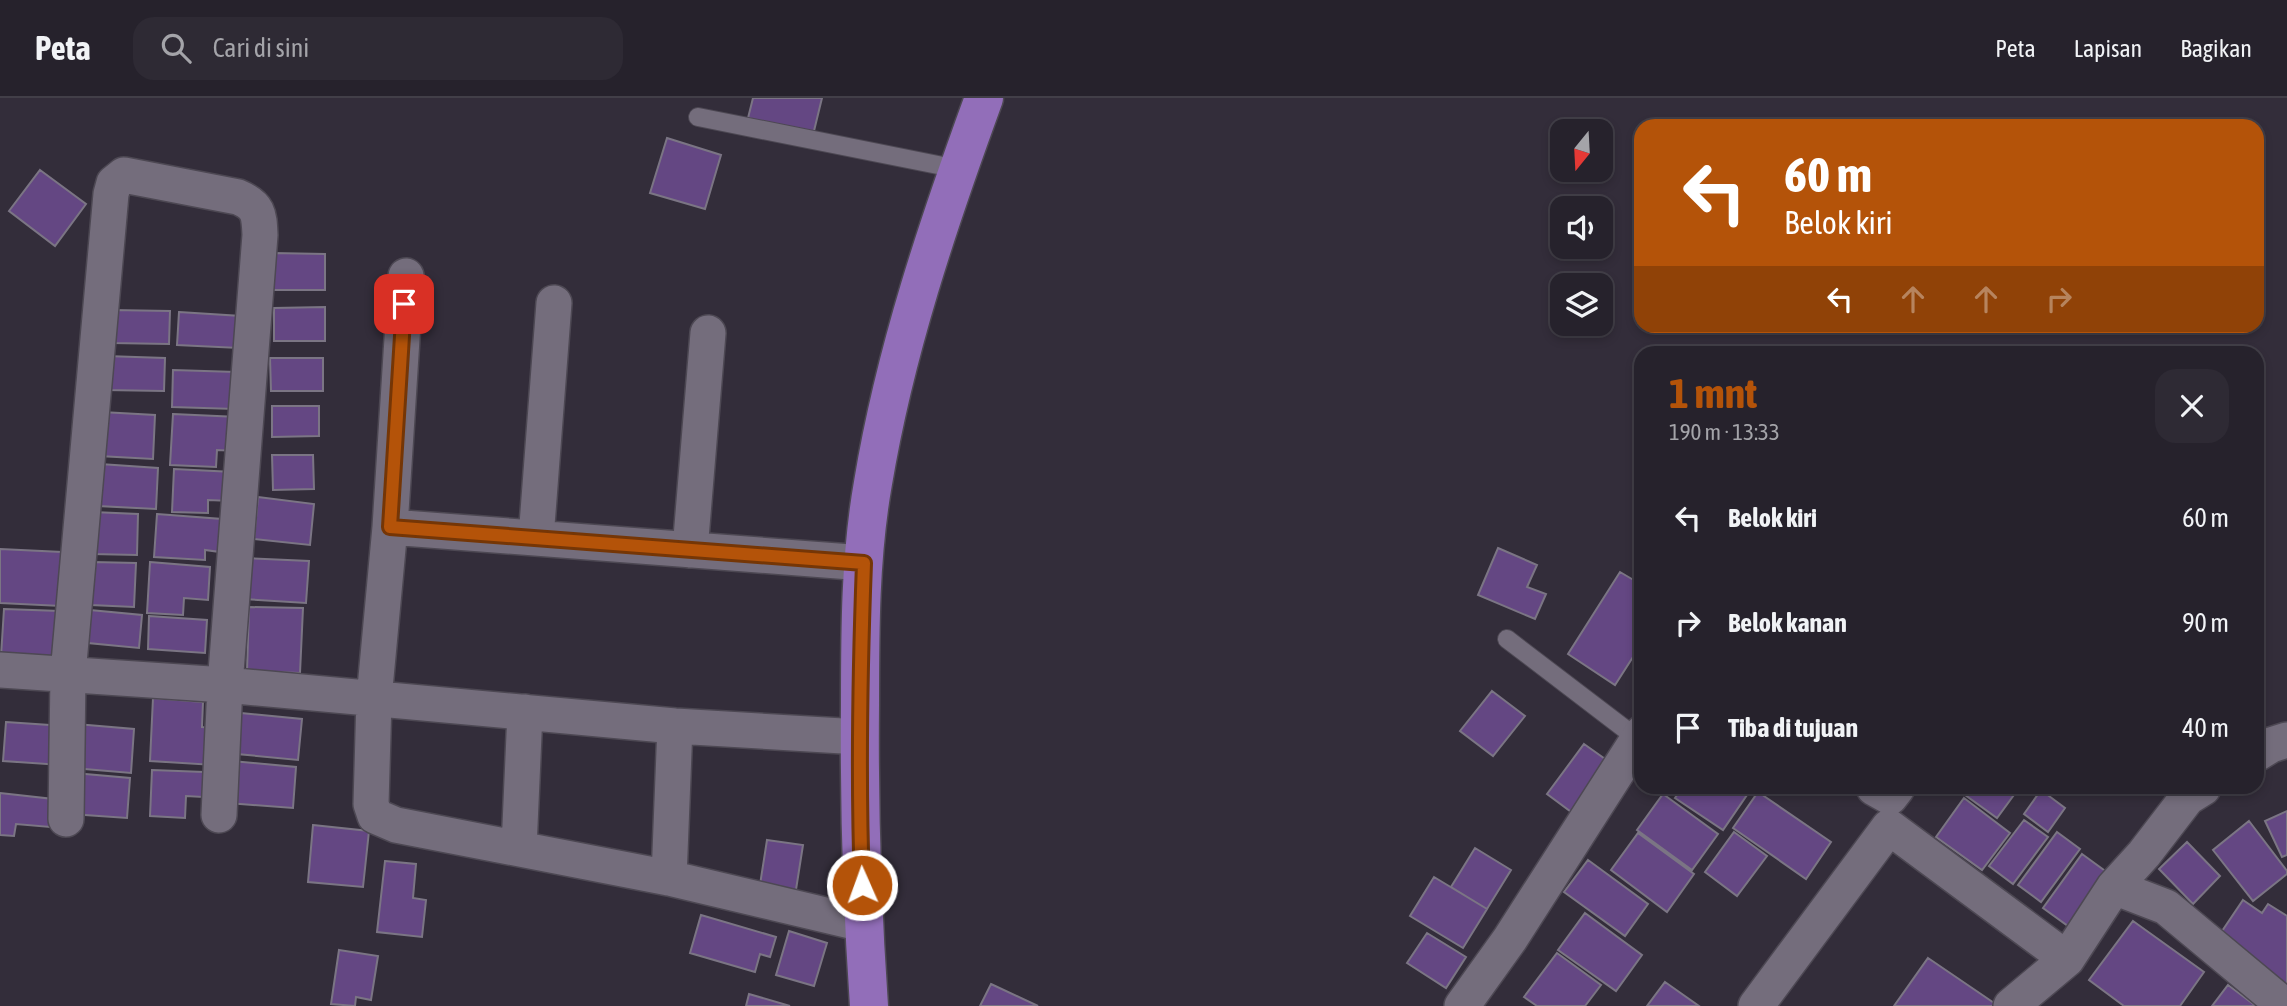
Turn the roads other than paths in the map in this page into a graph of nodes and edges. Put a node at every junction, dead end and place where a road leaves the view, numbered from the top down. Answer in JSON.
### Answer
{"nodes":[{"id":1,"x":985,"y":98,"type":"edge"},
{"id":2,"x":698,"y":117,"type":"dead end"},
{"id":3,"x":958,"y":169,"type":"junction"},
{"id":4,"x":406,"y":276,"type":"dead end"},
{"id":5,"x":554,"y":303,"type":"dead end"},
{"id":6,"x":708,"y":332,"type":"dead end"},
{"id":7,"x":390,"y":527,"type":"junction"},
{"id":8,"x":536,"y":538,"type":"junction"},
{"id":9,"x":690,"y":551,"type":"junction"},
{"id":10,"x":864,"y":563,"type":"junction"},
{"id":11,"x":1507,"y":639,"type":"dead end"},
{"id":12,"x":0,"y":670,"type":"edge"},
{"id":13,"x":68,"y":674,"type":"junction"},
{"id":14,"x":225,"y":685,"type":"junction"},
{"id":15,"x":374,"y":699,"type":"junction"},
{"id":16,"x":525,"y":712,"type":"junction"},
{"id":17,"x":675,"y":726,"type":"junction"},
{"id":18,"x":1634,"y":732,"type":"edge"},
{"id":19,"x":860,"y":737,"type":"junction"},
{"id":20,"x":2287,"y":740,"type":"edge"},
{"id":21,"x":1634,"y":745,"type":"edge"},
{"id":22,"x":2264,"y":749,"type":"edge"},
{"id":23,"x":2193,"y":794,"type":"edge"},
{"id":24,"x":1887,"y":800,"type":"edge"},
{"id":25,"x":219,"y":815,"type":"dead end"},
{"id":26,"x":66,"y":820,"type":"dead end"},
{"id":27,"x":519,"y":848,"type":"junction"},
{"id":28,"x":669,"y":878,"type":"junction"},
{"id":29,"x":2114,"y":887,"type":"junction"},
{"id":30,"x":863,"y":924,"type":"junction"},
{"id":31,"x":2067,"y":959,"type":"junction"},
{"id":32,"x":869,"y":1006,"type":"edge"},
{"id":33,"x":1462,"y":1006,"type":"edge"},
{"id":34,"x":1756,"y":1006,"type":"edge"},
{"id":35,"x":2011,"y":1006,"type":"edge"},
{"id":36,"x":2284,"y":1006,"type":"edge"}],
"edges":[{"from":1,"to":3,"type":"highway"},
{"from":2,"to":3,"type":"lane"},
{"from":3,"to":10,"type":"highway"},
{"from":4,"to":7,"type":"street"},
{"from":5,"to":8,"type":"street"},
{"from":6,"to":9,"type":"street"},
{"from":7,"to":8,"type":"street"},
{"from":7,"to":15,"type":"street"},
{"from":8,"to":9,"type":"street"},
{"from":9,"to":10,"type":"street"},
{"from":10,"to":19,"type":"highway"},
{"from":11,"to":18,"type":"lane"},
{"from":12,"to":13,"type":"street"},
{"from":13,"to":14,"type":"street"},
{"from":13,"to":14,"type":"street"},
{"from":13,"to":26,"type":"street"},
{"from":14,"to":15,"type":"street"},
{"from":14,"to":25,"type":"street"},
{"from":15,"to":16,"type":"street"},
{"from":15,"to":27,"type":"street"},
{"from":16,"to":17,"type":"street"},
{"from":16,"to":27,"type":"street"},
{"from":17,"to":19,"type":"street"},
{"from":17,"to":28,"type":"street"},
{"from":19,"to":30,"type":"highway"},
{"from":20,"to":22,"type":"street"},
{"from":21,"to":33,"type":"street"},
{"from":23,"to":29,"type":"street"},
{"from":24,"to":31,"type":"street"},
{"from":24,"to":34,"type":"street"},
{"from":27,"to":28,"type":"street"},
{"from":28,"to":30,"type":"street"},
{"from":29,"to":31,"type":"street"},
{"from":29,"to":36,"type":"street"},
{"from":30,"to":32,"type":"highway"},
{"from":31,"to":35,"type":"street"}]}
